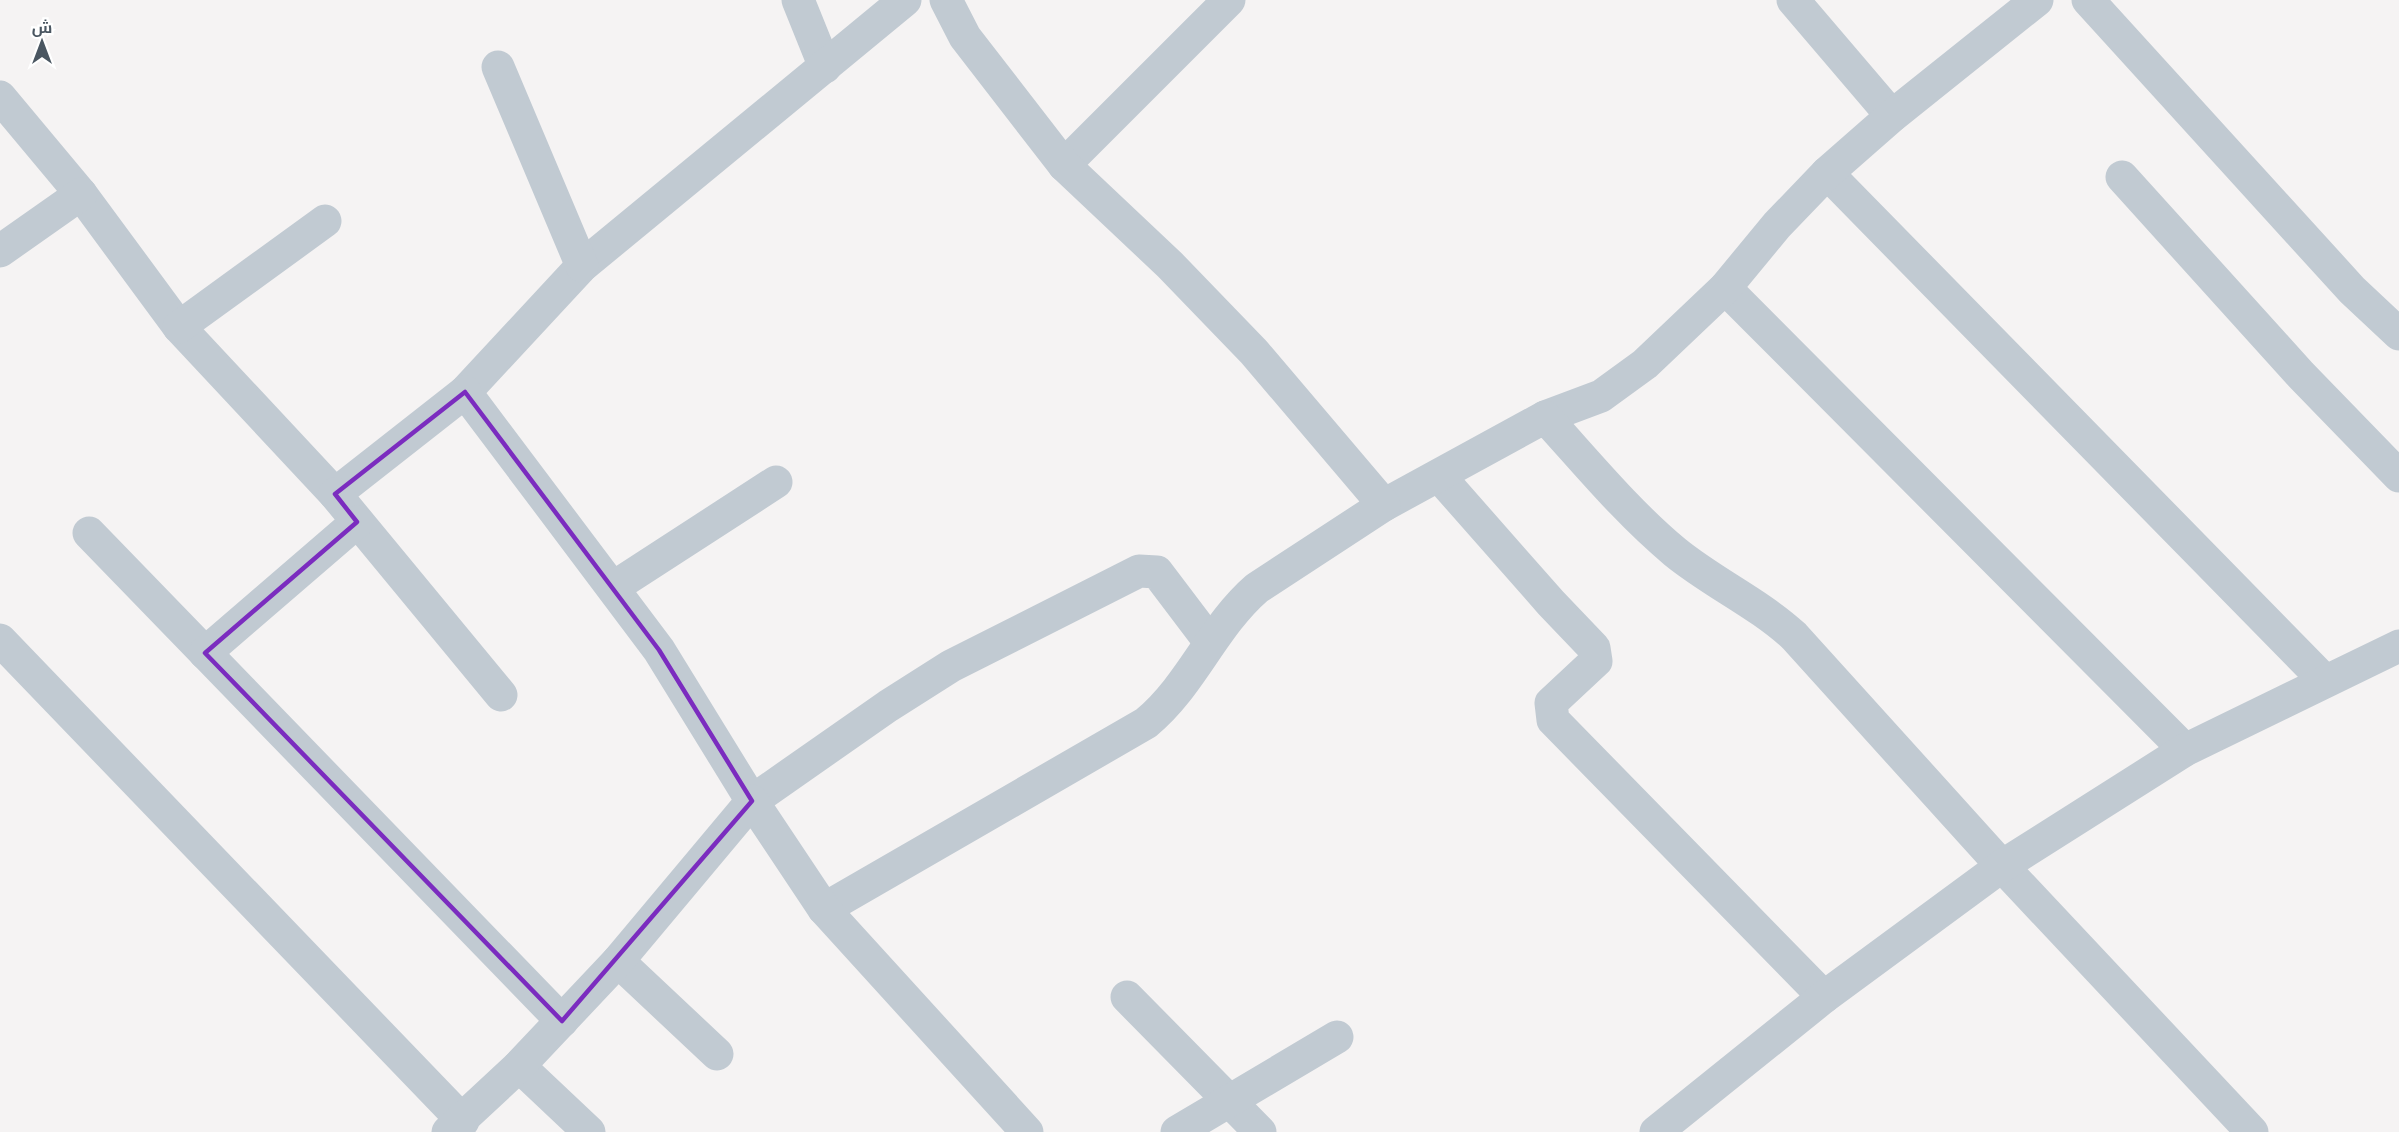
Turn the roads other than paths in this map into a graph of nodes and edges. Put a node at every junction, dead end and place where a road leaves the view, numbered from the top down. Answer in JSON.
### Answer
{"nodes":[{"id":1,"x":798,"y":0,"type":"edge"},
{"id":2,"x":906,"y":0,"type":"edge"},
{"id":3,"x":946,"y":0,"type":"edge"},
{"id":4,"x":1229,"y":0,"type":"edge"},
{"id":5,"x":1793,"y":0,"type":"edge"},
{"id":6,"x":2037,"y":0,"type":"edge"},
{"id":7,"x":2088,"y":0,"type":"edge"},
{"id":8,"x":498,"y":67,"type":"dead end"},
{"id":9,"x":825,"y":67,"type":"junction"},
{"id":10,"x":0,"y":97,"type":"edge"},
{"id":11,"x":1892,"y":116,"type":"junction"},
{"id":12,"x":1064,"y":165,"type":"junction"},
{"id":13,"x":1827,"y":173,"type":"junction"},
{"id":14,"x":2122,"y":177,"type":"dead end"},
{"id":15,"x":81,"y":194,"type":"junction"},
{"id":16,"x":325,"y":221,"type":"dead end"},
{"id":17,"x":0,"y":252,"type":"edge"},
{"id":18,"x":582,"y":266,"type":"junction"},
{"id":19,"x":1725,"y":288,"type":"junction"},
{"id":20,"x":179,"y":327,"type":"junction"},
{"id":21,"x":2399,"y":334,"type":"edge"},
{"id":22,"x":465,"y":392,"type":"junction"},
{"id":23,"x":1545,"y":417,"type":"junction"},
{"id":24,"x":2399,"y":476,"type":"edge"},
{"id":25,"x":1440,"y":477,"type":"junction"},
{"id":26,"x":776,"y":482,"type":"dead end"},
{"id":27,"x":335,"y":494,"type":"junction"},
{"id":28,"x":1383,"y":506,"type":"junction"},
{"id":29,"x":357,"y":522,"type":"junction"},
{"id":30,"x":89,"y":533,"type":"dead end"},
{"id":31,"x":614,"y":587,"type":"junction"},
{"id":32,"x":0,"y":640,"type":"edge"},
{"id":33,"x":1210,"y":642,"type":"junction"},
{"id":34,"x":2399,"y":646,"type":"edge"},
{"id":35,"x":205,"y":653,"type":"junction"},
{"id":36,"x":2325,"y":681,"type":"junction"},
{"id":37,"x":501,"y":695,"type":"dead end"},
{"id":38,"x":2185,"y":750,"type":"junction"},
{"id":39,"x":752,"y":801,"type":"junction"},
{"id":40,"x":2002,"y":866,"type":"junction"},
{"id":41,"x":824,"y":909,"type":"junction"},
{"id":42,"x":618,"y":961,"type":"junction"},
{"id":43,"x":1127,"y":997,"type":"dead end"},
{"id":44,"x":1824,"y":997,"type":"junction"},
{"id":45,"x":562,"y":1021,"type":"junction"},
{"id":46,"x":1337,"y":1037,"type":"dead end"},
{"id":47,"x":717,"y":1054,"type":"dead end"},
{"id":48,"x":519,"y":1066,"type":"junction"},
{"id":49,"x":1228,"y":1100,"type":"junction"},
{"id":50,"x":455,"y":1126,"type":"edge"},
{"id":51,"x":589,"y":1132,"type":"edge"},
{"id":52,"x":1027,"y":1132,"type":"edge"},
{"id":53,"x":1177,"y":1132,"type":"edge"},
{"id":54,"x":1260,"y":1132,"type":"edge"},
{"id":55,"x":1656,"y":1132,"type":"edge"},
{"id":56,"x":2252,"y":1132,"type":"edge"}],
"edges":[{"from":1,"to":9,"type":"street"},
{"from":2,"to":9,"type":"street"},
{"from":3,"to":12,"type":"street"},
{"from":4,"to":12,"type":"street"},
{"from":5,"to":11,"type":"street"},
{"from":6,"to":11,"type":"street"},
{"from":7,"to":21,"type":"street"},
{"from":8,"to":18,"type":"street"},
{"from":9,"to":18,"type":"street"},
{"from":10,"to":15,"type":"street"},
{"from":11,"to":13,"type":"street"},
{"from":12,"to":28,"type":"street"},
{"from":13,"to":19,"type":"street"},
{"from":13,"to":36,"type":"street"},
{"from":14,"to":24,"type":"street"},
{"from":15,"to":17,"type":"street"},
{"from":15,"to":20,"type":"street"},
{"from":16,"to":20,"type":"street"},
{"from":18,"to":22,"type":"street"},
{"from":19,"to":23,"type":"street"},
{"from":19,"to":38,"type":"street"},
{"from":20,"to":27,"type":"street"},
{"from":22,"to":27,"type":"street"},
{"from":22,"to":31,"type":"street"},
{"from":23,"to":25,"type":"street"},
{"from":23,"to":40,"type":"street"},
{"from":25,"to":28,"type":"street"},
{"from":25,"to":44,"type":"street"},
{"from":26,"to":31,"type":"street"},
{"from":27,"to":29,"type":"street"},
{"from":28,"to":33,"type":"street"},
{"from":29,"to":35,"type":"street"},
{"from":29,"to":37,"type":"street"},
{"from":30,"to":35,"type":"street"},
{"from":31,"to":39,"type":"street"},
{"from":32,"to":50,"type":"street"},
{"from":33,"to":39,"type":"street"},
{"from":33,"to":41,"type":"street"},
{"from":34,"to":36,"type":"street"},
{"from":35,"to":45,"type":"street"},
{"from":36,"to":38,"type":"street"},
{"from":38,"to":40,"type":"street"},
{"from":39,"to":41,"type":"street"},
{"from":39,"to":42,"type":"street"},
{"from":40,"to":44,"type":"street"},
{"from":40,"to":56,"type":"street"},
{"from":41,"to":52,"type":"street"},
{"from":42,"to":45,"type":"street"},
{"from":42,"to":47,"type":"street"},
{"from":43,"to":49,"type":"street"},
{"from":44,"to":55,"type":"street"},
{"from":45,"to":48,"type":"street"},
{"from":46,"to":49,"type":"street"},
{"from":48,"to":50,"type":"street"},
{"from":48,"to":51,"type":"street"},
{"from":49,"to":53,"type":"street"},
{"from":49,"to":54,"type":"street"}]}
